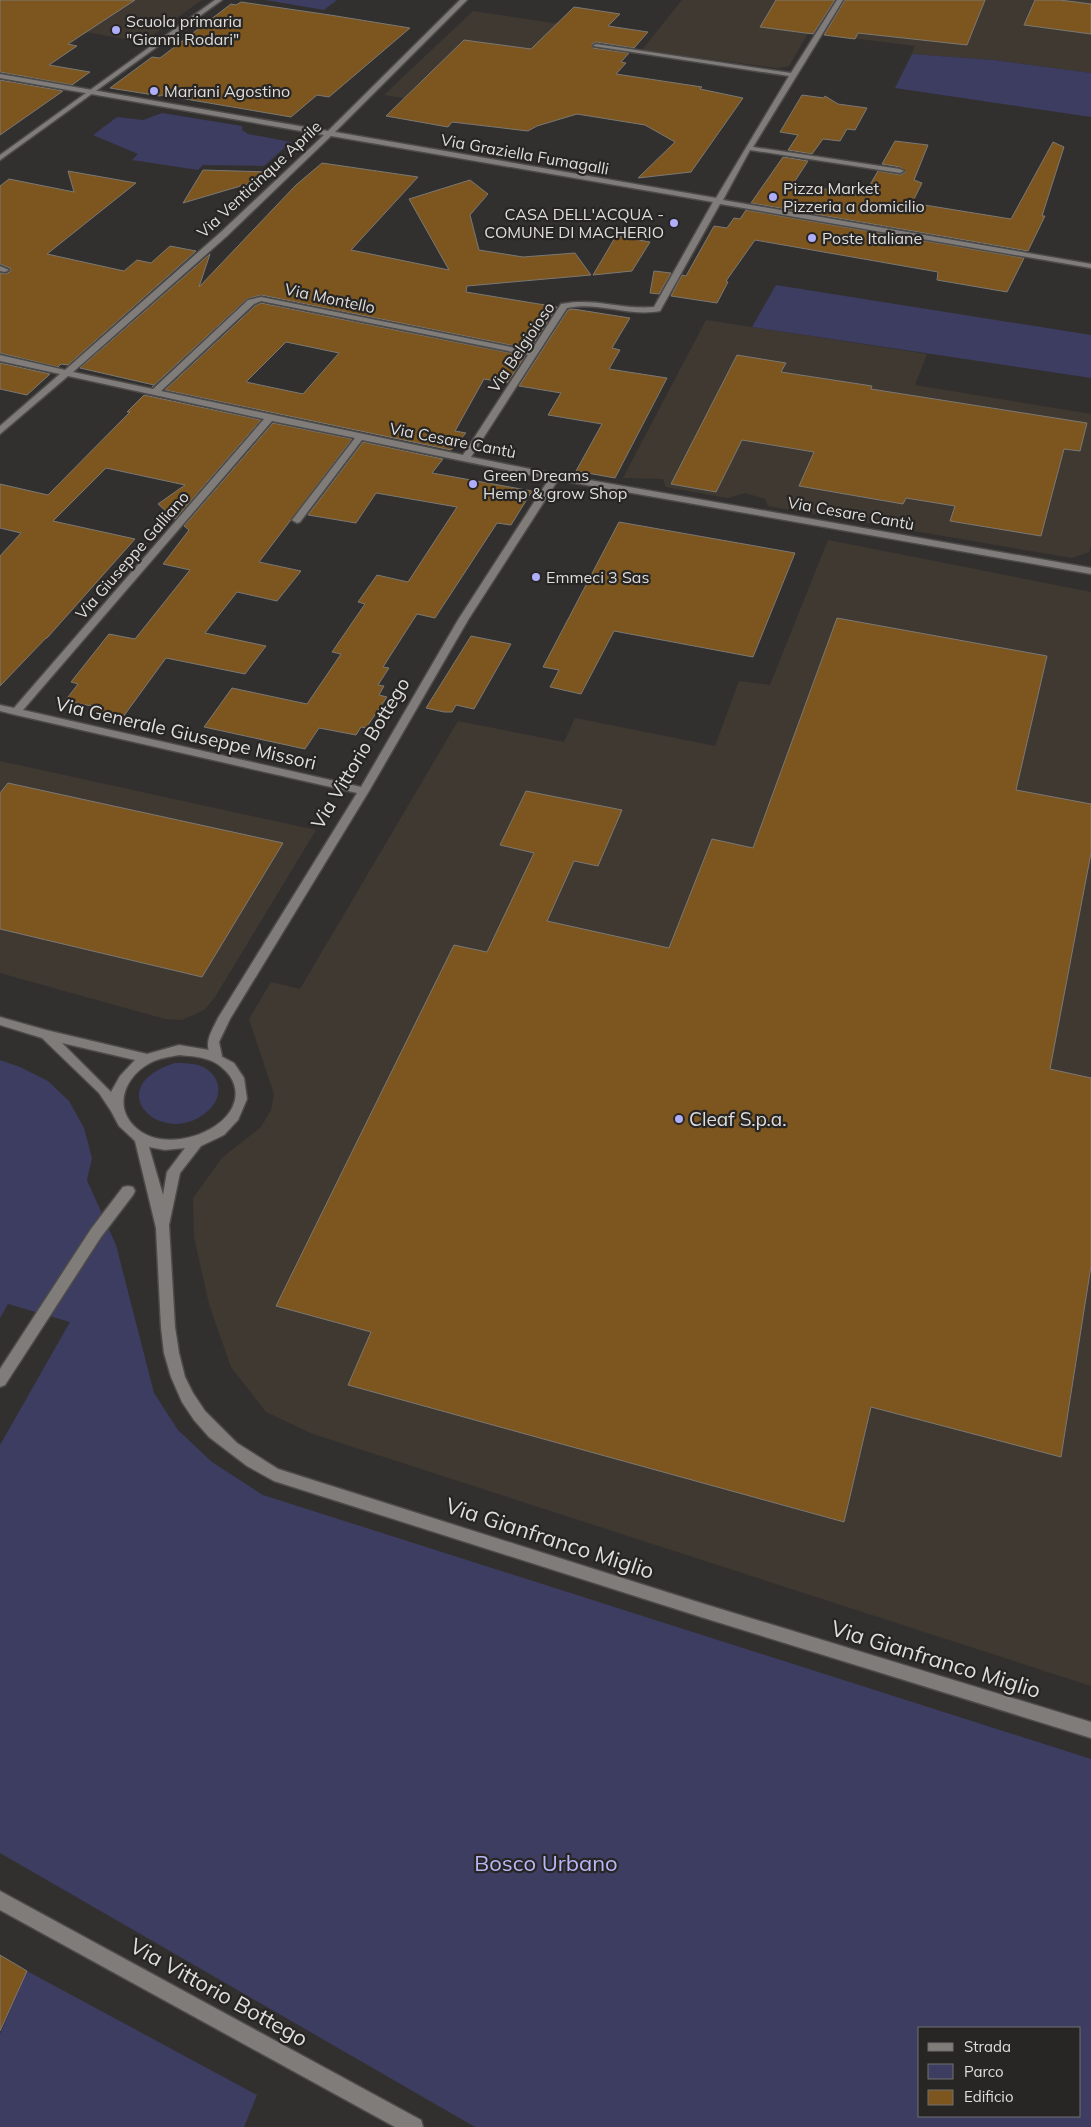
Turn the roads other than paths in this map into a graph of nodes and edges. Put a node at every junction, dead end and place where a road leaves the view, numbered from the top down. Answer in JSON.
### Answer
{"nodes":[{"id":1,"x":219,"y":0,"type":"edge"},
{"id":2,"x":464,"y":0,"type":"edge"},
{"id":3,"x":840,"y":0,"type":"edge"},
{"id":4,"x":596,"y":46,"type":"dead end"},
{"id":5,"x":794,"y":75,"type":"junction"},
{"id":6,"x":0,"y":76,"type":"edge"},
{"id":7,"x":88,"y":92,"type":"junction"},
{"id":8,"x":328,"y":135,"type":"junction"},
{"id":9,"x":748,"y":148,"type":"junction"},
{"id":10,"x":0,"y":158,"type":"edge"},
{"id":11,"x":900,"y":171,"type":"dead end"},
{"id":12,"x":716,"y":201,"type":"junction"},
{"id":13,"x":1091,"y":266,"type":"edge"},
{"id":14,"x":532,"y":354,"type":"junction"},
{"id":15,"x":0,"y":358,"type":"edge"},
{"id":16,"x":66,"y":373,"type":"junction"},
{"id":17,"x":154,"y":392,"type":"junction"},
{"id":18,"x":270,"y":418,"type":"junction"},
{"id":19,"x":0,"y":431,"type":"edge"},
{"id":20,"x":360,"y":437,"type":"junction"},
{"id":21,"x":466,"y":458,"type":"junction"},
{"id":22,"x":555,"y":477,"type":"junction"},
{"id":23,"x":297,"y":520,"type":"dead end"},
{"id":24,"x":1088,"y":569,"type":"edge"},
{"id":25,"x":0,"y":708,"type":"edge"},
{"id":26,"x":16,"y":712,"type":"junction"},
{"id":27,"x":364,"y":791,"type":"junction"},
{"id":28,"x":0,"y":1020,"type":"edge"},
{"id":29,"x":46,"y":1035,"type":"junction"},
{"id":30,"x":216,"y":1056,"type":"junction"},
{"id":31,"x":145,"y":1058,"type":"junction"},
{"id":32,"x":117,"y":1109,"type":"junction"},
{"id":33,"x":141,"y":1139,"type":"junction"},
{"id":34,"x":196,"y":1143,"type":"junction"},
{"id":35,"x":128,"y":1191,"type":"dead end"},
{"id":36,"x":163,"y":1227,"type":"junction"},
{"id":37,"x":0,"y":1381,"type":"edge"},
{"id":38,"x":1091,"y":1730,"type":"edge"},
{"id":39,"x":0,"y":1900,"type":"edge"},
{"id":40,"x":414,"y":2127,"type":"edge"}],
"edges":[{"from":1,"to":7,"type":"street"},
{"from":2,"to":8,"type":"street","name":"Via Venticinque Aprile"},
{"from":3,"to":5,"type":"street","name":"Via Belgioioso"},
{"from":4,"to":5,"type":"street"},
{"from":5,"to":9,"type":"street","name":"Via Belgioioso"},
{"from":6,"to":7,"type":"street","name":"Via Graziella Fumagalli"},
{"from":7,"to":8,"type":"street","name":"Via Graziella Fumagalli"},
{"from":7,"to":10,"type":"street"},
{"from":8,"to":12,"type":"street","name":"Via Graziella Fumagalli"},
{"from":8,"to":16,"type":"street","name":"Via Venticinque Aprile"},
{"from":9,"to":11,"type":"street"},
{"from":9,"to":12,"type":"street","name":"Via Belgioioso"},
{"from":12,"to":13,"type":"street","name":"Via Graziella Fumagalli"},
{"from":12,"to":14,"type":"street","name":"Via Belgioioso"},
{"from":14,"to":17,"type":"street","name":"Via Montello"},
{"from":14,"to":21,"type":"street","name":"Via Belgioioso"},
{"from":15,"to":16,"type":"street","name":"Via Cesare Cantù"},
{"from":16,"to":17,"type":"street","name":"Via Cesare Cantù"},
{"from":16,"to":19,"type":"street","name":"Via Venticinque Aprile"},
{"from":17,"to":18,"type":"street","name":"Via Cesare Cantù"},
{"from":18,"to":20,"type":"street","name":"Via Cesare Cantù"},
{"from":18,"to":26,"type":"street","name":"Via Giuseppe Galliano"},
{"from":20,"to":21,"type":"street","name":"Via Cesare Cantù"},
{"from":20,"to":23,"type":"street"},
{"from":21,"to":22,"type":"street","name":"Via Cesare Cantù"},
{"from":22,"to":24,"type":"street","name":"Via Cesare Cantù"},
{"from":22,"to":27,"type":"street","name":"Via Vittorio Bottego"},
{"from":25,"to":26,"type":"street","name":"Via Generale Giuseppe Missori"},
{"from":26,"to":27,"type":"street","name":"Via Generale Giuseppe Missori"},
{"from":27,"to":30,"type":"street","name":"Via Vittorio Bottego"},
{"from":28,"to":29,"type":"street"},
{"from":29,"to":31,"type":"street"},
{"from":29,"to":32,"type":"street"},
{"from":30,"to":31,"type":"street"},
{"from":30,"to":34,"type":"street"},
{"from":31,"to":32,"type":"street"},
{"from":32,"to":33,"type":"street"},
{"from":33,"to":34,"type":"street"},
{"from":33,"to":36,"type":"street","name":"Via Gianfranco Miglio"},
{"from":34,"to":36,"type":"street","name":"Via Gianfranco Miglio"},
{"from":35,"to":37,"type":"street"},
{"from":36,"to":38,"type":"street","name":"Via Gianfranco Miglio"},
{"from":39,"to":40,"type":"street","name":"Via Vittorio Bottego"}]}
